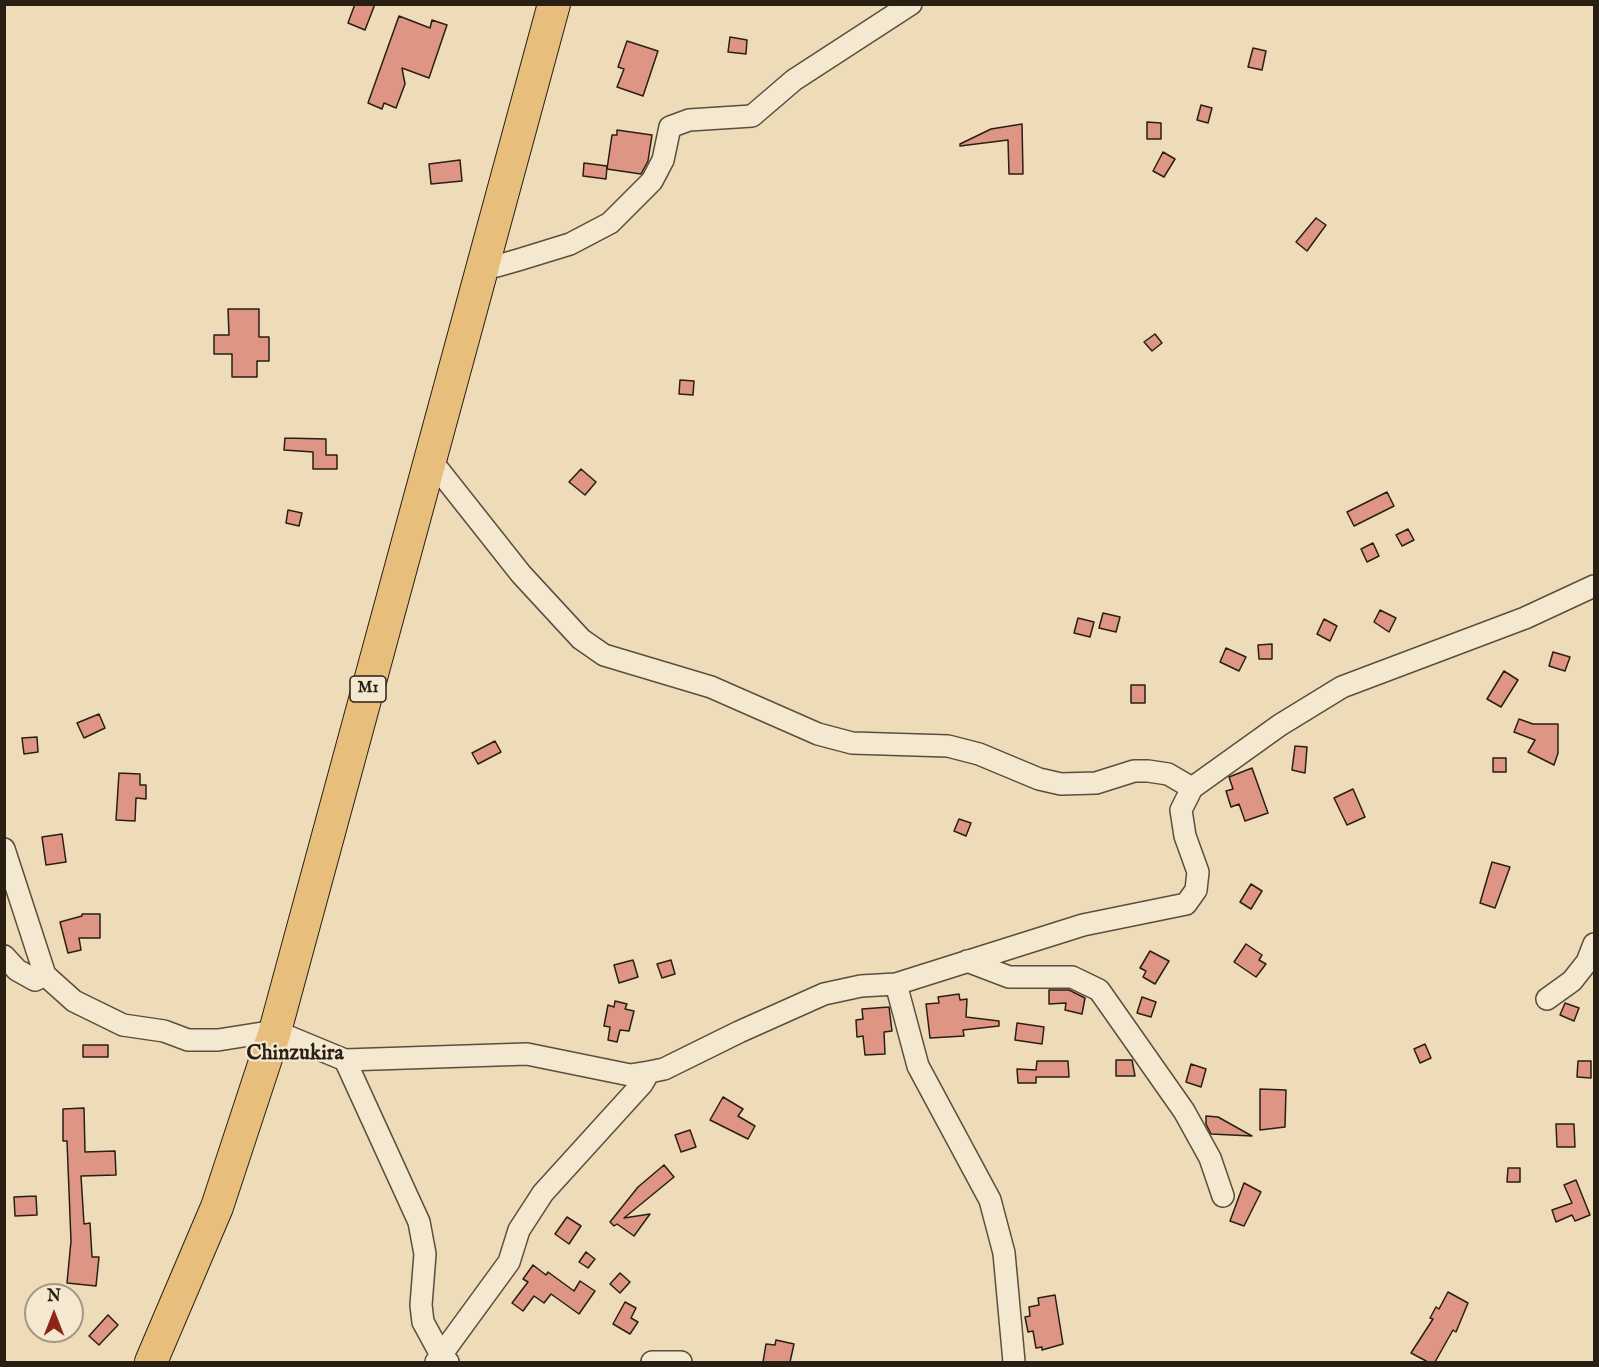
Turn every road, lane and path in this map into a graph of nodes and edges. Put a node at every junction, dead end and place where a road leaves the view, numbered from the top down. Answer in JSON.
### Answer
{"nodes":[{"id":1,"x":554,"y":4,"type":"edge"},
{"id":2,"x":911,"y":4,"type":"edge"},
{"id":3,"x":484,"y":262,"type":"junction"},
{"id":4,"x":430,"y":459,"type":"junction"},
{"id":5,"x":1594,"y":586,"type":"edge"},
{"id":6,"x":1192,"y":788,"type":"junction"},
{"id":7,"x":4,"y":849,"type":"edge"},
{"id":8,"x":1594,"y":944,"type":"edge"},
{"id":9,"x":4,"y":956,"type":"edge"},
{"id":10,"x":967,"y":961,"type":"junction"},
{"id":11,"x":45,"y":975,"type":"junction"},
{"id":12,"x":896,"y":984,"type":"junction"},
{"id":13,"x":1547,"y":999,"type":"dead end"},
{"id":14,"x":275,"y":1031,"type":"junction"},
{"id":15,"x":345,"y":1060,"type":"junction"},
{"id":16,"x":649,"y":1072,"type":"junction"},
{"id":17,"x":1223,"y":1196,"type":"dead end"},
{"id":18,"x":442,"y":1360,"type":"edge"},
{"id":19,"x":151,"y":1362,"type":"edge"},
{"id":20,"x":652,"y":1362,"type":"edge"},
{"id":21,"x":681,"y":1362,"type":"edge"},
{"id":22,"x":1014,"y":1362,"type":"edge"}],
"edges":[{"from":1,"to":3,"type":"highway","number":"M1"},
{"from":2,"to":3,"type":"street"},
{"from":3,"to":4,"type":"highway","number":"M1"},
{"from":4,"to":6,"type":"street"},
{"from":4,"to":14,"type":"highway","number":"M1"},
{"from":5,"to":6,"type":"street"},
{"from":6,"to":10,"type":"street"},
{"from":7,"to":11,"type":"street"},
{"from":8,"to":13,"type":"street"},
{"from":9,"to":11,"type":"street"},
{"from":10,"to":12,"type":"street"},
{"from":10,"to":17,"type":"street"},
{"from":11,"to":14,"type":"street"},
{"from":12,"to":16,"type":"street"},
{"from":12,"to":22,"type":"street"},
{"from":14,"to":15,"type":"street"},
{"from":14,"to":19,"type":"highway","number":"M1"},
{"from":15,"to":16,"type":"street"},
{"from":15,"to":18,"type":"street"},
{"from":16,"to":18,"type":"street"},
{"from":20,"to":21,"type":"street"}]}
